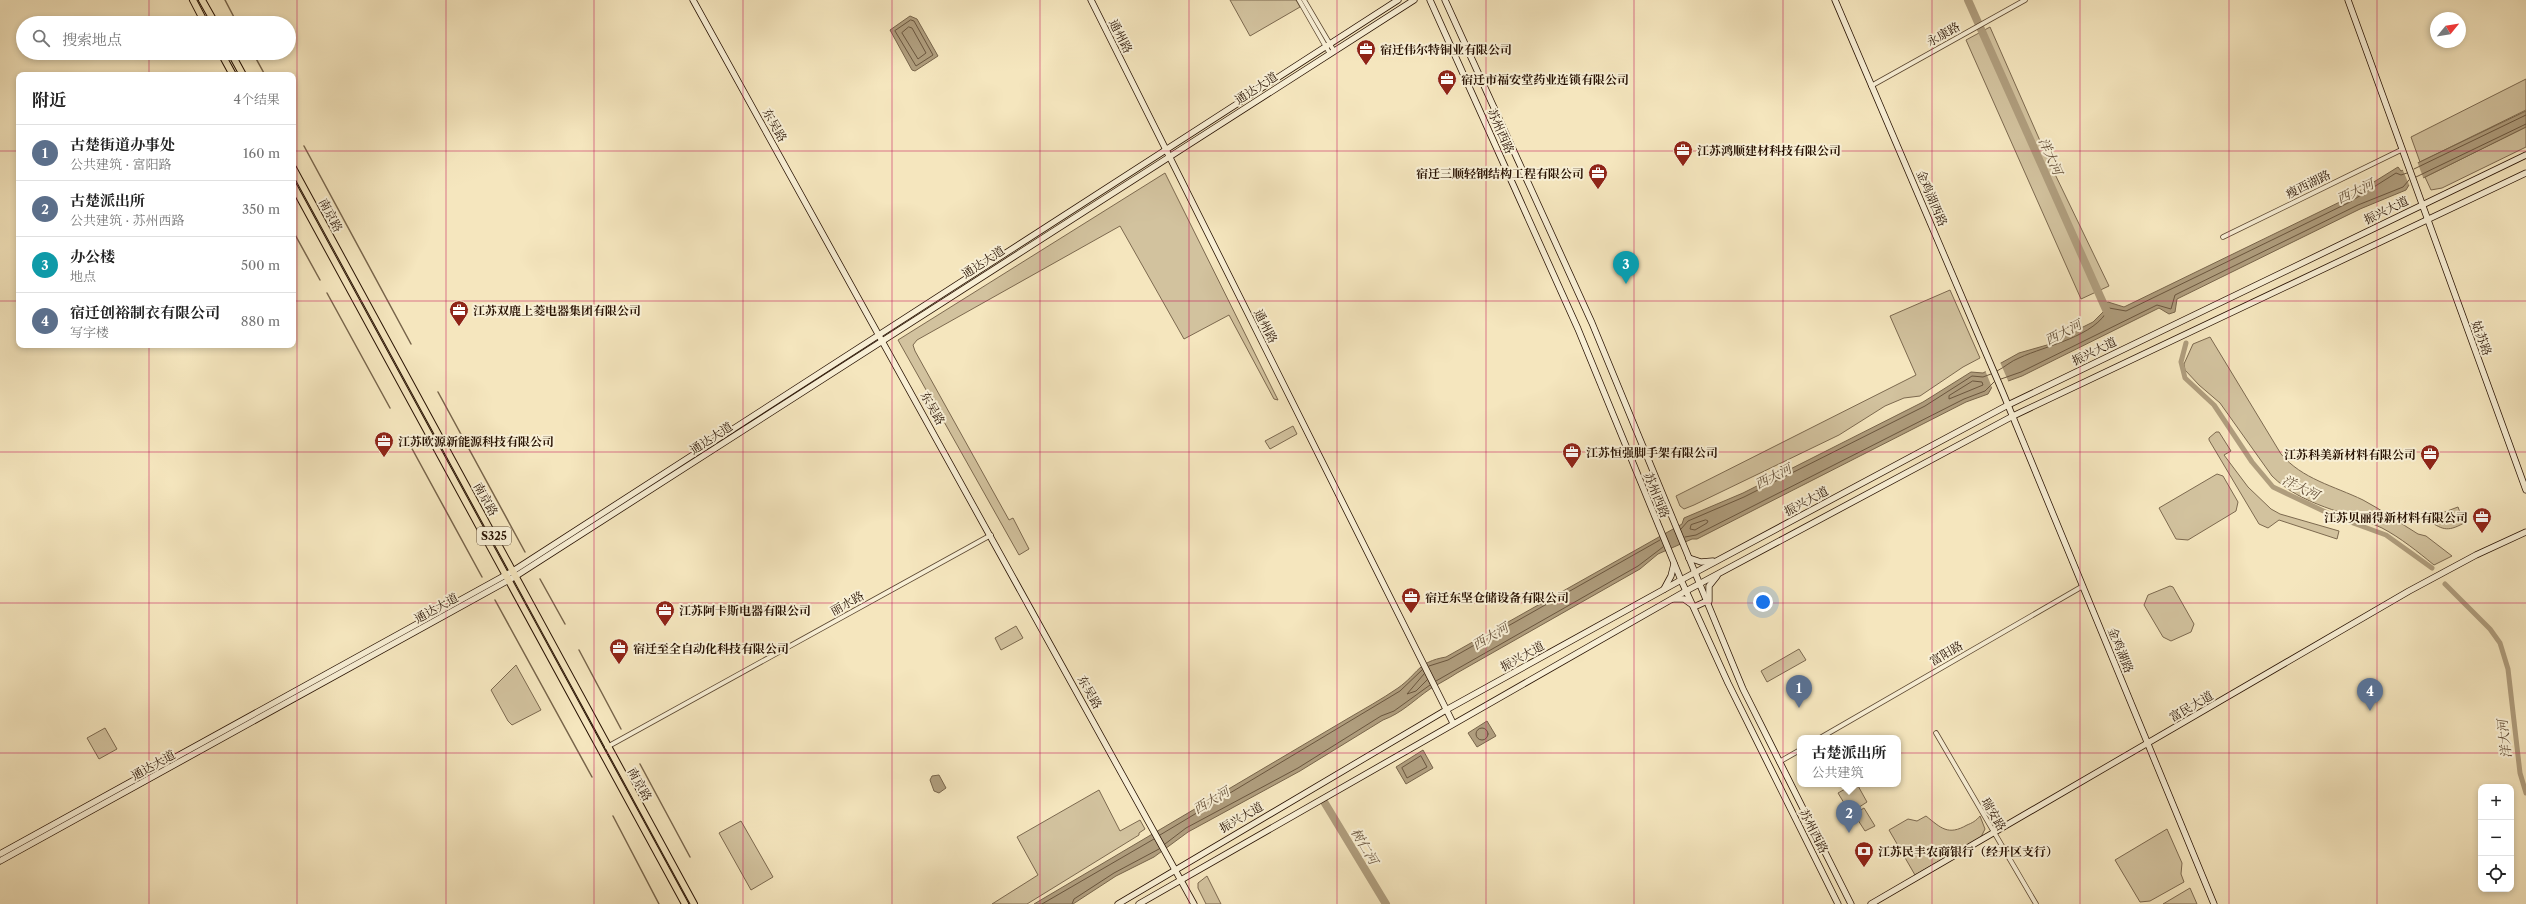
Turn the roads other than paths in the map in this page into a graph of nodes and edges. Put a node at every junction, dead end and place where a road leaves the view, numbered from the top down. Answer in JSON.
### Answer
{"nodes":[{"id":1,"x":193,"y":0,"type":"edge"},
{"id":2,"x":202,"y":0,"type":"edge"},
{"id":3,"x":693,"y":0,"type":"edge"},
{"id":4,"x":1091,"y":0,"type":"edge"},
{"id":5,"x":1299,"y":0,"type":"edge"},
{"id":6,"x":1398,"y":0,"type":"edge"},
{"id":7,"x":1414,"y":0,"type":"edge"},
{"id":8,"x":1430,"y":0,"type":"edge"},
{"id":9,"x":1446,"y":0,"type":"edge"},
{"id":10,"x":1835,"y":0,"type":"edge"},
{"id":11,"x":2024,"y":0,"type":"edge"},
{"id":12,"x":2348,"y":0,"type":"edge"},
{"id":13,"x":1305,"y":4,"type":"edge"},
{"id":14,"x":201,"y":16,"type":"edge"},
{"id":15,"x":211,"y":16,"type":"edge"},
{"id":16,"x":1328,"y":45,"type":"junction"},
{"id":17,"x":1332,"y":52,"type":"junction"},
{"id":18,"x":226,"y":60,"type":"edge"},
{"id":19,"x":235,"y":60,"type":"edge"},
{"id":20,"x":232,"y":72,"type":"edge"},
{"id":21,"x":241,"y":72,"type":"edge"},
{"id":22,"x":1871,"y":86,"type":"junction"},
{"id":23,"x":1166,"y":149,"type":"junction"},
{"id":24,"x":2402,"y":150,"type":"junction"},
{"id":25,"x":2526,"y":155,"type":"edge"},
{"id":26,"x":1169,"y":156,"type":"junction"},
{"id":27,"x":296,"y":173,"type":"edge"},
{"id":28,"x":2526,"y":173,"type":"edge"},
{"id":29,"x":296,"y":190,"type":"edge"},
{"id":30,"x":2421,"y":205,"type":"junction"},
{"id":31,"x":2427,"y":220,"type":"junction"},
{"id":32,"x":2223,"y":237,"type":"dead end"},
{"id":33,"x":880,"y":338,"type":"junction"},
{"id":34,"x":2008,"y":405,"type":"junction"},
{"id":35,"x":2013,"y":416,"type":"junction"},
{"id":36,"x":2526,"y":490,"type":"edge"},
{"id":37,"x":2526,"y":532,"type":"edge"},
{"id":38,"x":991,"y":535,"type":"junction"},
{"id":39,"x":1688,"y":556,"type":"junction"},
{"id":40,"x":1725,"y":557,"type":"junction"},
{"id":41,"x":1673,"y":561,"type":"junction"},
{"id":42,"x":1725,"y":570,"type":"junction"},
{"id":43,"x":514,"y":573,"type":"junction"},
{"id":44,"x":1695,"y":573,"type":"junction"},
{"id":45,"x":507,"y":577,"type":"junction"},
{"id":46,"x":1681,"y":580,"type":"junction"},
{"id":47,"x":1700,"y":583,"type":"junction"},
{"id":48,"x":2083,"y":586,"type":"junction"},
{"id":49,"x":1663,"y":591,"type":"junction"},
{"id":50,"x":1686,"y":591,"type":"junction"},
{"id":51,"x":1671,"y":599,"type":"junction"},
{"id":52,"x":1707,"y":601,"type":"junction"},
{"id":53,"x":1693,"y":606,"type":"junction"},
{"id":54,"x":1711,"y":611,"type":"junction"},
{"id":55,"x":1446,"y":710,"type":"junction"},
{"id":56,"x":1453,"y":723,"type":"junction"},
{"id":57,"x":1936,"y":733,"type":"dead end"},
{"id":58,"x":1825,"y":735,"type":"edge"},
{"id":59,"x":2148,"y":743,"type":"junction"},
{"id":60,"x":607,"y":747,"type":"junction"},
{"id":61,"x":1797,"y":752,"type":"edge"},
{"id":62,"x":1779,"y":762,"type":"junction"},
{"id":63,"x":1994,"y":832,"type":"junction"},
{"id":64,"x":0,"y":854,"type":"edge"},
{"id":65,"x":0,"y":861,"type":"edge"},
{"id":66,"x":1175,"y":868,"type":"junction"},
{"id":67,"x":1180,"y":878,"type":"junction"},
{"id":68,"x":685,"y":904,"type":"edge"},
{"id":69,"x":694,"y":904,"type":"edge"},
{"id":70,"x":1118,"y":904,"type":"edge"},
{"id":71,"x":1139,"y":904,"type":"edge"},
{"id":72,"x":1194,"y":904,"type":"edge"},
{"id":73,"x":1838,"y":904,"type":"edge"},
{"id":74,"x":1851,"y":904,"type":"edge"},
{"id":75,"x":1871,"y":904,"type":"edge"},
{"id":76,"x":2036,"y":904,"type":"edge"},
{"id":77,"x":2214,"y":904,"type":"edge"}],
"edges":[{"from":1,"to":14,"type":"main road"},
{"from":2,"to":15,"type":"main road"},
{"from":3,"to":33,"type":"main road","name":"东吴路"},
{"from":4,"to":23,"type":"main road","name":"通州路"},
{"from":5,"to":13,"type":"street"},
{"from":6,"to":16,"type":"main road","name":"通达大道"},
{"from":7,"to":17,"type":"main road","name":"通达大道"},
{"from":8,"to":41,"type":"main road","name":"苏州西路"},
{"from":9,"to":39,"type":"main road","name":"苏州西路"},
{"from":10,"to":22,"type":"main road","name":"金鸡湖西路"},
{"from":11,"to":22,"type":"street","name":"永康路"},
{"from":12,"to":24,"type":"main road"},
{"from":13,"to":16,"type":"street"},
{"from":16,"to":17,"type":"street"},
{"from":16,"to":23,"type":"main road","name":"通达大道"},
{"from":17,"to":26,"type":"main road","name":"通达大道"},
{"from":18,"to":20,"type":"main road"},
{"from":19,"to":21,"type":"main road"},
{"from":22,"to":34,"type":"main road","name":"金鸡湖西路"},
{"from":23,"to":26,"type":"main road","name":"通州路"},
{"from":23,"to":33,"type":"main road","name":"通达大道"},
{"from":24,"to":30,"type":"main road","name":"姑苏路"},
{"from":24,"to":32,"type":"street","name":"瘦西湖路"},
{"from":25,"to":30,"type":"main road","name":"振兴大道"},
{"from":26,"to":33,"type":"main road","name":"通达大道"},
{"from":26,"to":55,"type":"main road","name":"通州路"},
{"from":27,"to":43,"type":"main road","name":"南京路","number":"S325"},
{"from":28,"to":31,"type":"main road","name":"振兴大道"},
{"from":29,"to":45,"type":"main road","name":"南京路","number":"S325"},
{"from":30,"to":31,"type":"main road","name":"姑苏路"},
{"from":30,"to":34,"type":"main road","name":"振兴大道"},
{"from":31,"to":35,"type":"main road","name":"振兴大道"},
{"from":31,"to":36,"type":"main road","name":"姑苏路"},
{"from":33,"to":38,"type":"main road","name":"东吴路"},
{"from":33,"to":43,"type":"main road","name":"通达大道"},
{"from":34,"to":35,"type":"main road","name":"金鸡湖路"},
{"from":34,"to":40,"type":"main road","name":"振兴大道"},
{"from":35,"to":42,"type":"main road","name":"振兴大道"},
{"from":35,"to":48,"type":"main road","name":"金鸡湖路"},
{"from":37,"to":59,"type":"main road","name":"富民大道"},
{"from":38,"to":60,"type":"street","name":"丽水路"},
{"from":38,"to":66,"type":"main road","name":"东吴路"},
{"from":39,"to":40,"type":"main road"},
{"from":39,"to":44,"type":"main road","name":"苏州西路"},
{"from":40,"to":44,"type":"main road","name":"振兴大道"},
{"from":41,"to":46,"type":"main road","name":"苏州西路"},
{"from":41,"to":49,"type":"main road"},
{"from":42,"to":47,"type":"main road","name":"振兴大道"},
{"from":42,"to":54,"type":"main road"},
{"from":43,"to":45,"type":"main road","name":"通达大道"},
{"from":43,"to":60,"type":"main road","name":"南京路","number":"S325"},
{"from":44,"to":46,"type":"main road","name":"振兴大道"},
{"from":44,"to":47,"type":"main road","name":"苏州西路"},
{"from":45,"to":64,"type":"main road","name":"通达大道"},
{"from":45,"to":65,"type":"main road","name":"通达大道"},
{"from":45,"to":68,"type":"main road","name":"南京路","number":"S325"},
{"from":46,"to":49,"type":"main road","name":"振兴大道"},
{"from":46,"to":50,"type":"main road","name":"苏州西路"},
{"from":47,"to":50,"type":"main road","name":"振兴大道"},
{"from":47,"to":52,"type":"main road","name":"苏州西路"},
{"from":48,"to":58,"type":"street","name":"富阳路"},
{"from":48,"to":59,"type":"main road","name":"金鸡湖路"},
{"from":49,"to":55,"type":"main road","name":"振兴大道"},
{"from":50,"to":51,"type":"main road","name":"振兴大道"},
{"from":50,"to":53,"type":"main road","name":"苏州西路"},
{"from":51,"to":53,"type":"main road"},
{"from":51,"to":56,"type":"main road","name":"振兴大道"},
{"from":52,"to":53,"type":"main road"},
{"from":52,"to":54,"type":"main road","name":"苏州西路"},
{"from":53,"to":73,"type":"main road","name":"苏州西路"},
{"from":54,"to":62,"type":"main road","name":"苏州西路"},
{"from":55,"to":56,"type":"main road","name":"通州路"},
{"from":55,"to":66,"type":"main road","name":"振兴大道"},
{"from":56,"to":67,"type":"main road","name":"振兴大道"},
{"from":57,"to":63,"type":"street","name":"瑞安路"},
{"from":59,"to":63,"type":"main road","name":"富民大道"},
{"from":59,"to":77,"type":"main road","name":"金鸡湖路"},
{"from":60,"to":69,"type":"main road","name":"南京路","number":"S325"},
{"from":61,"to":62,"type":"street"},
{"from":62,"to":74,"type":"main road","name":"苏州西路"},
{"from":63,"to":75,"type":"main road","name":"富民大道"},
{"from":63,"to":76,"type":"street","name":"瑞安路"},
{"from":66,"to":67,"type":"main road"},
{"from":66,"to":70,"type":"main road","name":"振兴大道"},
{"from":67,"to":71,"type":"main road","name":"振兴大道"},
{"from":67,"to":72,"type":"main road"}]}
